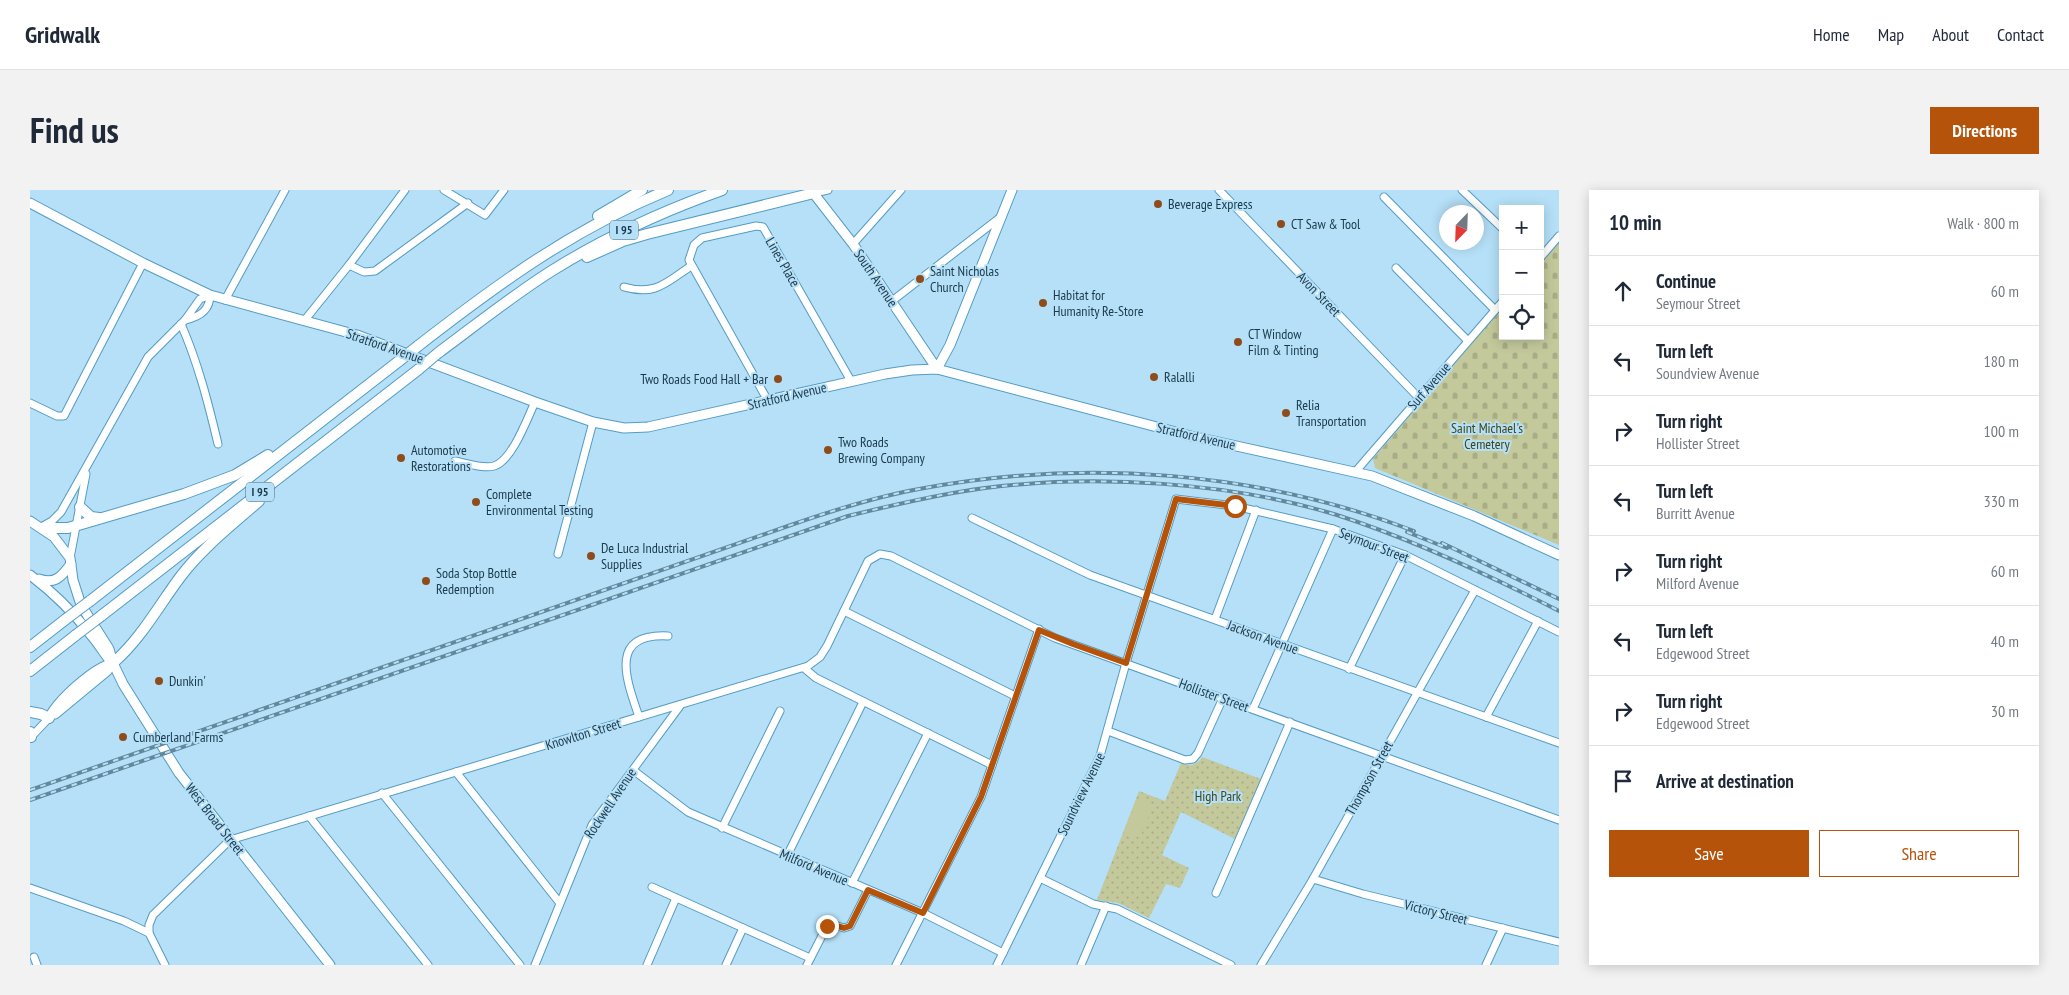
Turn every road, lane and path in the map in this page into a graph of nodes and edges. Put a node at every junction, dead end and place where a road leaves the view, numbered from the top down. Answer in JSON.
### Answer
{"nodes":[{"id":1,"x":285,"y":190,"type":"edge"},
{"id":2,"x":405,"y":190,"type":"edge"},
{"id":3,"x":444,"y":190,"type":"edge"},
{"id":4,"x":504,"y":190,"type":"edge"},
{"id":5,"x":642,"y":190,"type":"edge"},
{"id":6,"x":668,"y":190,"type":"edge"},
{"id":7,"x":722,"y":190,"type":"edge"},
{"id":8,"x":828,"y":190,"type":"edge"},
{"id":9,"x":900,"y":190,"type":"edge"},
{"id":10,"x":1012,"y":190,"type":"edge"},
{"id":11,"x":1219,"y":190,"type":"edge"},
{"id":12,"x":1462,"y":190,"type":"edge"},
{"id":13,"x":812,"y":192,"type":"edge"},
{"id":14,"x":1384,"y":197,"type":"dead end"},
{"id":15,"x":30,"y":203,"type":"edge"},
{"id":16,"x":468,"y":203,"type":"junction"},
{"id":17,"x":1002,"y":215,"type":"junction"},
{"id":18,"x":1499,"y":225,"type":"edge"},
{"id":19,"x":1559,"y":236,"type":"edge"},
{"id":20,"x":853,"y":244,"type":"junction"},
{"id":21,"x":1544,"y":253,"type":"edge"},
{"id":22,"x":142,"y":263,"type":"junction"},
{"id":23,"x":349,"y":265,"type":"junction"},
{"id":24,"x":526,"y":265,"type":"junction"},
{"id":25,"x":691,"y":266,"type":"junction"},
{"id":26,"x":1396,"y":268,"type":"dead end"},
{"id":27,"x":532,"y":283,"type":"junction"},
{"id":28,"x":624,"y":287,"type":"dead end"},
{"id":29,"x":210,"y":295,"type":"junction"},
{"id":30,"x":225,"y":300,"type":"junction"},
{"id":31,"x":892,"y":301,"type":"junction"},
{"id":32,"x":1499,"y":306,"type":"edge"},
{"id":33,"x":1495,"y":310,"type":"junction"},
{"id":34,"x":304,"y":320,"type":"junction"},
{"id":35,"x":183,"y":322,"type":"junction"},
{"id":36,"x":1468,"y":341,"type":"junction"},
{"id":37,"x":937,"y":369,"type":"junction"},
{"id":38,"x":851,"y":381,"type":"junction"},
{"id":39,"x":1419,"y":398,"type":"junction"},
{"id":40,"x":768,"y":400,"type":"junction"},
{"id":41,"x":535,"y":402,"type":"junction"},
{"id":42,"x":30,"y":403,"type":"edge"},
{"id":43,"x":325,"y":418,"type":"junction"},
{"id":44,"x":593,"y":422,"type":"junction"},
{"id":45,"x":331,"y":437,"type":"junction"},
{"id":46,"x":218,"y":444,"type":"dead end"},
{"id":47,"x":455,"y":461,"type":"dead end"},
{"id":48,"x":88,"y":467,"type":"junction"},
{"id":49,"x":1356,"y":471,"type":"junction"},
{"id":50,"x":1176,"y":499,"type":"joint"},
{"id":51,"x":80,"y":507,"type":"junction"},
{"id":52,"x":1256,"y":510,"type":"junction"},
{"id":53,"x":100,"y":518,"type":"junction"},
{"id":54,"x":972,"y":518,"type":"dead end"},
{"id":55,"x":30,"y":521,"type":"edge"},
{"id":56,"x":77,"y":525,"type":"junction"},
{"id":57,"x":41,"y":527,"type":"junction"},
{"id":58,"x":1333,"y":529,"type":"junction"},
{"id":59,"x":558,"y":554,"type":"dead end"},
{"id":60,"x":876,"y":555,"type":"joint"},
{"id":61,"x":1406,"y":555,"type":"junction"},
{"id":62,"x":1559,"y":555,"type":"edge"},
{"id":63,"x":71,"y":561,"type":"junction"},
{"id":64,"x":31,"y":576,"type":"edge"},
{"id":65,"x":1475,"y":590,"type":"junction"},
{"id":66,"x":1148,"y":596,"type":"junction"},
{"id":67,"x":844,"y":612,"type":"junction"},
{"id":68,"x":1216,"y":619,"type":"junction"},
{"id":69,"x":1538,"y":621,"type":"junction"},
{"id":70,"x":1039,"y":630,"type":"junction"},
{"id":71,"x":1559,"y":632,"type":"edge"},
{"id":72,"x":668,"y":636,"type":"dead end"},
{"id":73,"x":1281,"y":644,"type":"junction"},
{"id":74,"x":30,"y":647,"type":"edge"},
{"id":75,"x":113,"y":663,"type":"junction"},
{"id":76,"x":1126,"y":663,"type":"junction"},
{"id":77,"x":804,"y":668,"type":"junction"},
{"id":78,"x":1349,"y":669,"type":"junction"},
{"id":79,"x":30,"y":671,"type":"edge"},
{"id":80,"x":1417,"y":692,"type":"junction"},
{"id":81,"x":1015,"y":696,"type":"junction"},
{"id":82,"x":1223,"y":698,"type":"junction"},
{"id":83,"x":863,"y":702,"type":"junction"},
{"id":84,"x":680,"y":706,"type":"junction"},
{"id":85,"x":1253,"y":709,"type":"junction"},
{"id":86,"x":780,"y":711,"type":"dead end"},
{"id":87,"x":30,"y":712,"type":"edge"},
{"id":88,"x":639,"y":717,"type":"junction"},
{"id":89,"x":1486,"y":717,"type":"junction"},
{"id":90,"x":49,"y":718,"type":"junction"},
{"id":91,"x":1290,"y":722,"type":"junction"},
{"id":92,"x":1108,"y":731,"type":"junction"},
{"id":93,"x":928,"y":734,"type":"junction"},
{"id":94,"x":30,"y":736,"type":"edge"},
{"id":95,"x":1559,"y":743,"type":"edge"},
{"id":96,"x":1382,"y":755,"type":"junction"},
{"id":97,"x":992,"y":765,"type":"junction"},
{"id":98,"x":632,"y":770,"type":"junction"},
{"id":99,"x":456,"y":772,"type":"junction"},
{"id":100,"x":382,"y":794,"type":"junction"},
{"id":101,"x":309,"y":816,"type":"junction"},
{"id":102,"x":1559,"y":820,"type":"edge"},
{"id":103,"x":722,"y":828,"type":"junction"},
{"id":104,"x":230,"y":840,"type":"junction"},
{"id":105,"x":787,"y":856,"type":"junction"},
{"id":106,"x":1040,"y":878,"type":"junction"},
{"id":107,"x":1314,"y":879,"type":"junction"},
{"id":108,"x":852,"y":883,"type":"junction"},
{"id":109,"x":652,"y":887,"type":"dead end"},
{"id":110,"x":30,"y":888,"type":"edge"},
{"id":111,"x":868,"y":890,"type":"junction"},
{"id":112,"x":1216,"y":893,"type":"dead end"},
{"id":113,"x":676,"y":898,"type":"junction"},
{"id":114,"x":559,"y":902,"type":"junction"},
{"id":115,"x":1106,"y":906,"type":"junction"},
{"id":116,"x":923,"y":913,"type":"junction"},
{"id":117,"x":743,"y":928,"type":"junction"},
{"id":118,"x":1503,"y":928,"type":"junction"},
{"id":119,"x":149,"y":933,"type":"junction"},
{"id":120,"x":1559,"y":942,"type":"edge"},
{"id":121,"x":1003,"y":953,"type":"junction"},
{"id":122,"x":34,"y":957,"type":"dead end"},
{"id":123,"x":810,"y":958,"type":"junction"},
{"id":124,"x":36,"y":965,"type":"edge"},
{"id":125,"x":165,"y":965,"type":"edge"},
{"id":126,"x":330,"y":965,"type":"edge"},
{"id":127,"x":428,"y":965,"type":"edge"},
{"id":128,"x":520,"y":965,"type":"edge"},
{"id":129,"x":535,"y":965,"type":"edge"},
{"id":130,"x":647,"y":965,"type":"edge"},
{"id":131,"x":726,"y":965,"type":"edge"},
{"id":132,"x":807,"y":965,"type":"edge"},
{"id":133,"x":896,"y":965,"type":"edge"},
{"id":134,"x":997,"y":965,"type":"edge"},
{"id":135,"x":1081,"y":965,"type":"edge"},
{"id":136,"x":1231,"y":965,"type":"edge"},
{"id":137,"x":1261,"y":965,"type":"edge"},
{"id":138,"x":1486,"y":965,"type":"edge"}],
"edges":[{"from":1,"to":30,"type":"street"},
{"from":2,"to":23,"type":"street"},
{"from":3,"to":16,"type":"street"},
{"from":4,"to":16,"type":"street"},
{"from":5,"to":24,"type":"highway"},
{"from":6,"to":24,"type":"highway","number":"I 95"},
{"from":7,"to":27,"type":"highway","number":"I 95"},
{"from":8,"to":13,"type":"street"},
{"from":9,"to":20,"type":"street"},
{"from":10,"to":17,"type":"main road"},
{"from":11,"to":39,"type":"street","name":"Avon Street"},
{"from":12,"to":18,"type":"street"},
{"from":13,"to":20,"type":"main road","name":"South Avenue"},
{"from":13,"to":27,"type":"highway"},
{"from":14,"to":33,"type":"street"},
{"from":15,"to":22,"type":"main road","name":"Stratford Avenue"},
{"from":16,"to":23,"type":"street"},
{"from":17,"to":31,"type":"street"},
{"from":17,"to":37,"type":"main road"},
{"from":19,"to":21,"type":"street"},
{"from":20,"to":31,"type":"main road","name":"South Avenue"},
{"from":22,"to":29,"type":"main road","name":"Stratford Avenue"},
{"from":22,"to":42,"type":"street"},
{"from":23,"to":34,"type":"street"},
{"from":24,"to":43,"type":"highway","number":"I 95","bridge":true},
{"from":25,"to":28,"type":"street"},
{"from":25,"to":38,"type":"street","name":"Lines Place"},
{"from":25,"to":40,"type":"street"},
{"from":26,"to":36,"type":"street"},
{"from":27,"to":45,"type":"highway","number":"I 95","bridge":true},
{"from":29,"to":30,"type":"main road","name":"Stratford Avenue"},
{"from":29,"to":35,"type":"street"},
{"from":29,"to":35,"type":"street"},
{"from":30,"to":34,"type":"main road","name":"Stratford Avenue"},
{"from":31,"to":37,"type":"main road","name":"South Avenue"},
{"from":32,"to":33,"type":"street","name":"Surf Avenue"},
{"from":33,"to":36,"type":"street","name":"Surf Avenue"},
{"from":34,"to":41,"type":"main road","name":"Stratford Avenue"},
{"from":35,"to":46,"type":"street"},
{"from":35,"to":48,"type":"street"},
{"from":36,"to":39,"type":"street","name":"Surf Avenue"},
{"from":37,"to":38,"type":"main road","name":"Stratford Avenue"},
{"from":37,"to":49,"type":"main road","name":"Stratford Avenue"},
{"from":38,"to":40,"type":"main road","name":"Stratford Avenue"},
{"from":39,"to":49,"type":"street","name":"Surf Avenue"},
{"from":40,"to":44,"type":"main road","name":"Stratford Avenue"},
{"from":41,"to":44,"type":"main road","name":"Stratford Avenue"},
{"from":41,"to":47,"type":"street"},
{"from":43,"to":53,"type":"highway"},
{"from":43,"to":74,"type":"highway","number":"I 95","bridge":true},
{"from":44,"to":59,"type":"street"},
{"from":45,"to":75,"type":"highway"},
{"from":45,"to":79,"type":"highway","number":"I 95","bridge":true},
{"from":48,"to":51,"type":"street"},
{"from":48,"to":57,"type":"street"},
{"from":49,"to":62,"type":"main road","name":"Stratford Avenue"},
{"from":50,"to":52,"type":"street","name":"Seymour Street"},
{"from":50,"to":66,"type":"street","name":"Soundview Avenue"},
{"from":51,"to":53,"type":"highway"},
{"from":51,"to":56,"type":"street"},
{"from":52,"to":58,"type":"street","name":"Seymour Street"},
{"from":52,"to":68,"type":"street"},
{"from":53,"to":56,"type":"highway"},
{"from":54,"to":66,"type":"street","name":"Jackson Avenue"},
{"from":55,"to":57,"type":"main road","name":"West Broad Street"},
{"from":56,"to":57,"type":"highway"},
{"from":56,"to":63,"type":"street"},
{"from":57,"to":63,"type":"main road","name":"West Broad Street"},
{"from":58,"to":61,"type":"street","name":"Seymour Street"},
{"from":58,"to":73,"type":"street"},
{"from":60,"to":67,"type":"street","name":"Knowlton Street"},
{"from":60,"to":70,"type":"street","name":"Hollister Street"},
{"from":61,"to":65,"type":"street","name":"Seymour Street"},
{"from":61,"to":78,"type":"street"},
{"from":63,"to":64,"type":"main road","name":"West Broad Street"},
{"from":63,"to":75,"type":"main road","name":"West Broad Street"},
{"from":64,"to":75,"type":"main road","name":"West Broad Street"},
{"from":65,"to":69,"type":"street","name":"Seymour Street"},
{"from":65,"to":80,"type":"street","name":"Thompson Street"},
{"from":66,"to":68,"type":"street","name":"Jackson Avenue"},
{"from":66,"to":76,"type":"street","name":"Soundview Avenue"},
{"from":67,"to":77,"type":"street","name":"Knowlton Street"},
{"from":67,"to":81,"type":"street"},
{"from":68,"to":73,"type":"street","name":"Jackson Avenue"},
{"from":69,"to":71,"type":"street","name":"Seymour Street"},
{"from":69,"to":89,"type":"street"},
{"from":70,"to":76,"type":"street","name":"Hollister Street"},
{"from":70,"to":81,"type":"street"},
{"from":72,"to":88,"type":"street"},
{"from":73,"to":78,"type":"street","name":"Jackson Avenue"},
{"from":73,"to":85,"type":"street"},
{"from":75,"to":90,"type":"main road"},
{"from":75,"to":104,"type":"main road","name":"West Broad Street"},
{"from":76,"to":82,"type":"street","name":"Hollister Street"},
{"from":76,"to":92,"type":"street","name":"Soundview Avenue"},
{"from":77,"to":83,"type":"street"},
{"from":77,"to":84,"type":"street","name":"Knowlton Street"},
{"from":78,"to":80,"type":"street","name":"Jackson Avenue"},
{"from":80,"to":89,"type":"street","name":"Jackson Avenue"},
{"from":80,"to":96,"type":"street","name":"Thompson Street"},
{"from":81,"to":97,"type":"street"},
{"from":82,"to":85,"type":"street","name":"Hollister Street"},
{"from":82,"to":92,"type":"street"},
{"from":83,"to":93,"type":"street"},
{"from":83,"to":105,"type":"street"},
{"from":84,"to":88,"type":"street","name":"Knowlton Street"},
{"from":84,"to":98,"type":"street","name":"Rockwell Avenue"},
{"from":85,"to":91,"type":"street","name":"Hollister Street"},
{"from":86,"to":103,"type":"street"},
{"from":87,"to":90,"type":"highway"},
{"from":88,"to":99,"type":"street","name":"Knowlton Street"},
{"from":89,"to":95,"type":"street","name":"Jackson Avenue"},
{"from":90,"to":94,"type":"street"},
{"from":91,"to":96,"type":"street","name":"Hollister Street"},
{"from":91,"to":112,"type":"street"},
{"from":92,"to":106,"type":"street","name":"Soundview Avenue"},
{"from":93,"to":97,"type":"street"},
{"from":93,"to":108,"type":"street"},
{"from":96,"to":102,"type":"street","name":"Hollister Street"},
{"from":96,"to":107,"type":"street","name":"Thompson Street"},
{"from":97,"to":116,"type":"street"},
{"from":98,"to":103,"type":"street","name":"Milford Avenue"},
{"from":98,"to":114,"type":"street","name":"Rockwell Avenue"},
{"from":99,"to":100,"type":"street","name":"Knowlton Street"},
{"from":99,"to":114,"type":"street"},
{"from":100,"to":101,"type":"street","name":"Knowlton Street"},
{"from":100,"to":128,"type":"street"},
{"from":101,"to":104,"type":"street","name":"Knowlton Street"},
{"from":101,"to":127,"type":"street"},
{"from":103,"to":105,"type":"street","name":"Milford Avenue"},
{"from":104,"to":119,"type":"street"},
{"from":104,"to":126,"type":"main road","name":"West Broad Street"},
{"from":105,"to":108,"type":"street","name":"Milford Avenue"},
{"from":106,"to":115,"type":"street"},
{"from":106,"to":121,"type":"street","name":"Soundview Avenue"},
{"from":107,"to":118,"type":"street","name":"Victory Street"},
{"from":107,"to":137,"type":"street","name":"Thompson Street"},
{"from":108,"to":111,"type":"street","name":"Milford Avenue"},
{"from":109,"to":113,"type":"street"},
{"from":110,"to":119,"type":"street"},
{"from":111,"to":116,"type":"street","name":"Milford Avenue"},
{"from":111,"to":123,"type":"street"},
{"from":113,"to":117,"type":"street"},
{"from":113,"to":130,"type":"street"},
{"from":114,"to":129,"type":"street","name":"Rockwell Avenue"},
{"from":115,"to":135,"type":"street"},
{"from":115,"to":136,"type":"street"},
{"from":116,"to":121,"type":"street","name":"Milford Avenue"},
{"from":116,"to":133,"type":"street"},
{"from":117,"to":123,"type":"street"},
{"from":117,"to":131,"type":"street"},
{"from":118,"to":120,"type":"street","name":"Victory Street"},
{"from":118,"to":138,"type":"street"},
{"from":119,"to":125,"type":"street"},
{"from":121,"to":134,"type":"street","name":"Soundview Avenue"},
{"from":122,"to":124,"type":"street"},
{"from":123,"to":132,"type":"street"}]}
